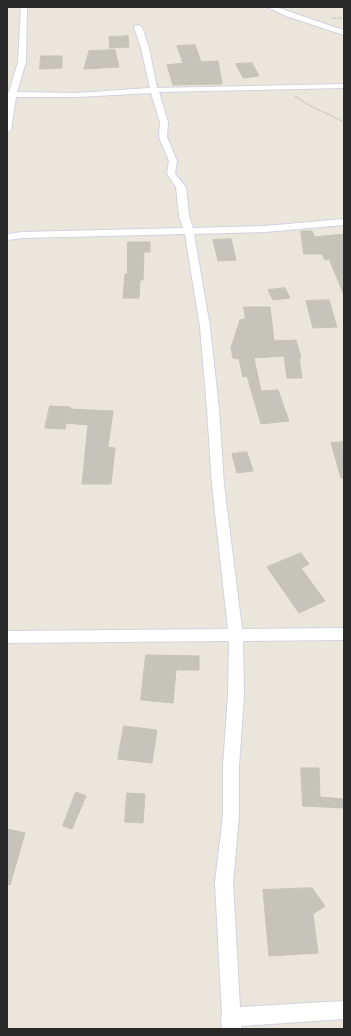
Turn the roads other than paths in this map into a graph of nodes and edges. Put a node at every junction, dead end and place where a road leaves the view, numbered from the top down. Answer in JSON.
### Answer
{"nodes":[{"id":1,"x":24,"y":7,"type":"edge"},
{"id":2,"x":270,"y":7,"type":"edge"},
{"id":3,"x":138,"y":27,"type":"dead end"},
{"id":4,"x":344,"y":32,"type":"edge"},
{"id":5,"x":344,"y":86,"type":"edge"},
{"id":6,"x":154,"y":90,"type":"junction"},
{"id":7,"x":10,"y":95,"type":"edge"},
{"id":8,"x":7,"y":130,"type":"edge"},
{"id":9,"x":344,"y":222,"type":"edge"},
{"id":10,"x":189,"y":231,"type":"junction"},
{"id":11,"x":7,"y":237,"type":"edge"},
{"id":12,"x":344,"y":634,"type":"edge"},
{"id":13,"x":236,"y":635,"type":"junction"},
{"id":14,"x":7,"y":637,"type":"edge"},
{"id":15,"x":344,"y":1010,"type":"edge"},
{"id":16,"x":231,"y":1023,"type":"edge"}],
"edges":[{"from":1,"to":7,"type":"street"},
{"from":2,"to":4,"type":"street"},
{"from":3,"to":6,"type":"street"},
{"from":5,"to":6,"type":"street"},
{"from":6,"to":7,"type":"street"},
{"from":6,"to":10,"type":"street"},
{"from":7,"to":8,"type":"street"},
{"from":9,"to":10,"type":"street"},
{"from":10,"to":11,"type":"street"},
{"from":10,"to":13,"type":"street"},
{"from":12,"to":13,"type":"street"},
{"from":13,"to":14,"type":"street"},
{"from":13,"to":16,"type":"street"},
{"from":15,"to":16,"type":"street"}]}
